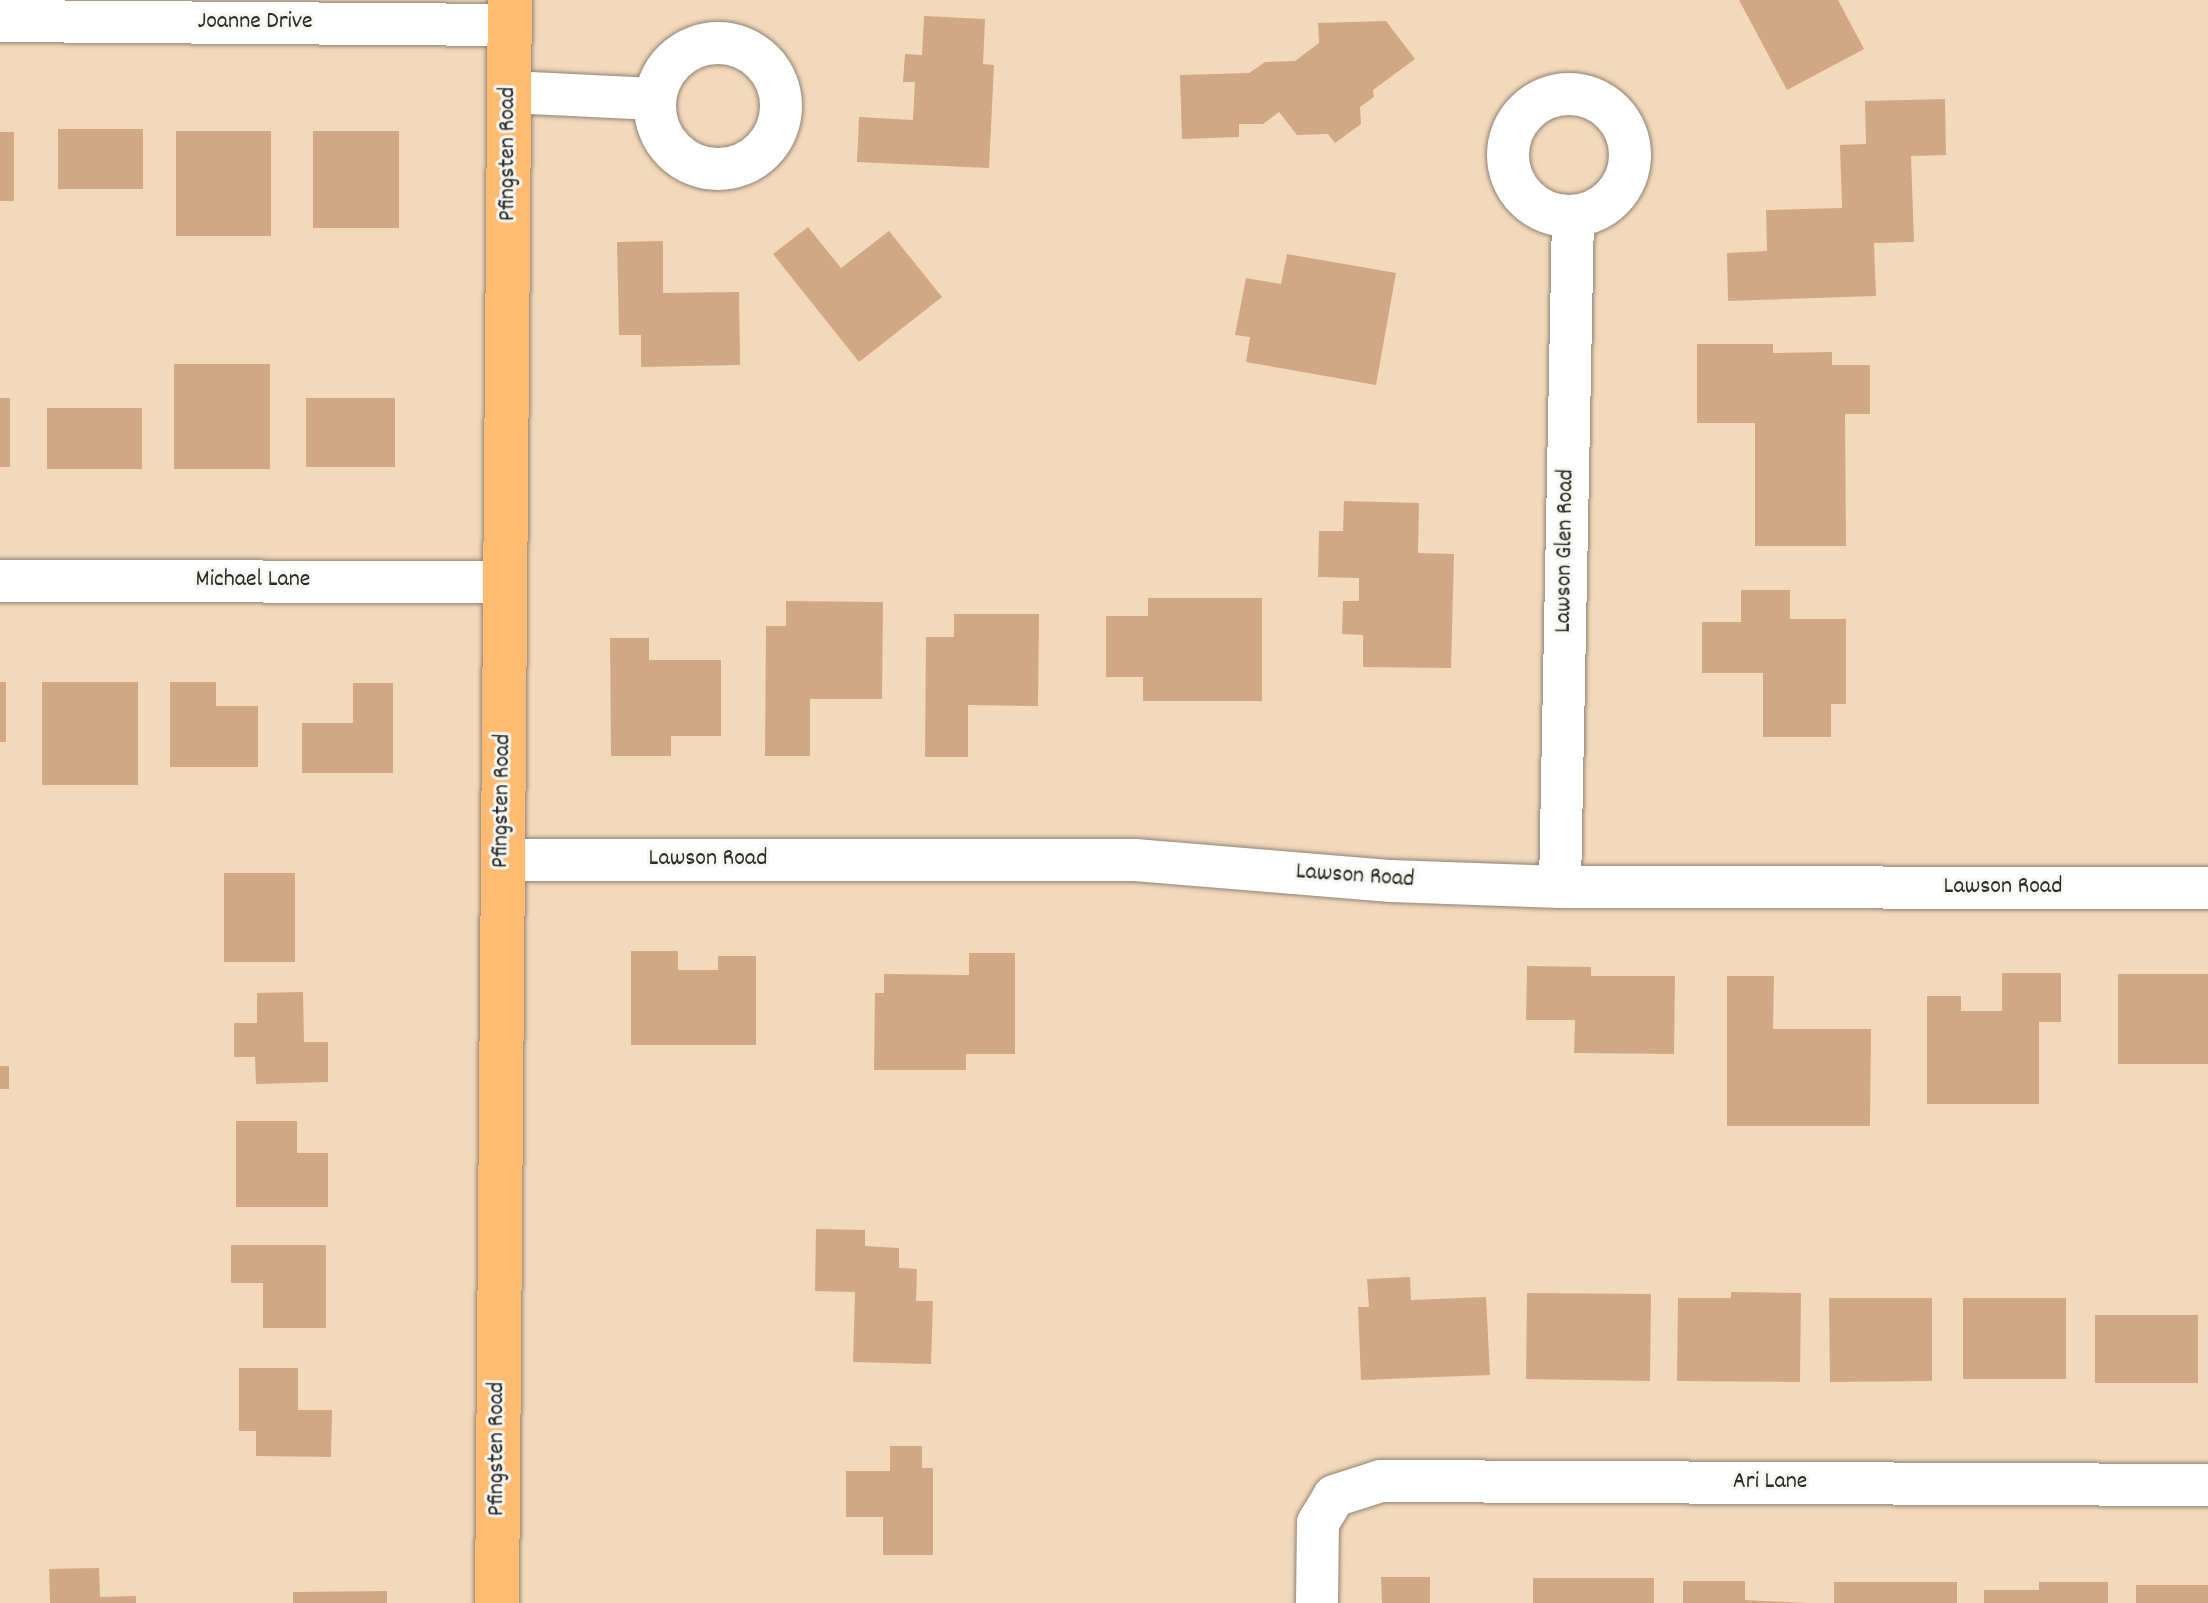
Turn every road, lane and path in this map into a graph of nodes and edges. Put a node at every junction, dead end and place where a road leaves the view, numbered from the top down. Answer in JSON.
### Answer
{"nodes":[{"id":1,"x":510,"y":12,"type":"edge"},
{"id":2,"x":0,"y":21,"type":"edge"},
{"id":3,"x":510,"y":92,"type":"junction"},
{"id":4,"x":654,"y":99,"type":"dead end"},
{"id":5,"x":1573,"y":216,"type":"dead end"},
{"id":6,"x":0,"y":581,"type":"edge"},
{"id":7,"x":505,"y":582,"type":"junction"},
{"id":8,"x":503,"y":860,"type":"junction"},
{"id":9,"x":1560,"y":887,"type":"junction"},
{"id":10,"x":2208,"y":888,"type":"edge"},
{"id":11,"x":2208,"y":1485,"type":"edge"},
{"id":12,"x":497,"y":1603,"type":"edge"},
{"id":13,"x":1317,"y":1603,"type":"edge"}],
"edges":[{"from":1,"to":2,"type":"street","name":"Joanne Drive"},
{"from":1,"to":3,"type":"main road","name":"Pfingsten Road"},
{"from":3,"to":4,"type":"street"},
{"from":3,"to":7,"type":"main road","name":"Pfingsten Road"},
{"from":5,"to":9,"type":"street","name":"Lawson Glen Road"},
{"from":6,"to":7,"type":"street","name":"Michael Lane"},
{"from":7,"to":8,"type":"main road","name":"Pfingsten Road"},
{"from":8,"to":9,"type":"street","name":"Lawson Road"},
{"from":8,"to":12,"type":"main road","name":"Pfingsten Road"},
{"from":9,"to":10,"type":"street","name":"Lawson Road"},
{"from":11,"to":13,"type":"street","name":"Ari Lane"}]}
